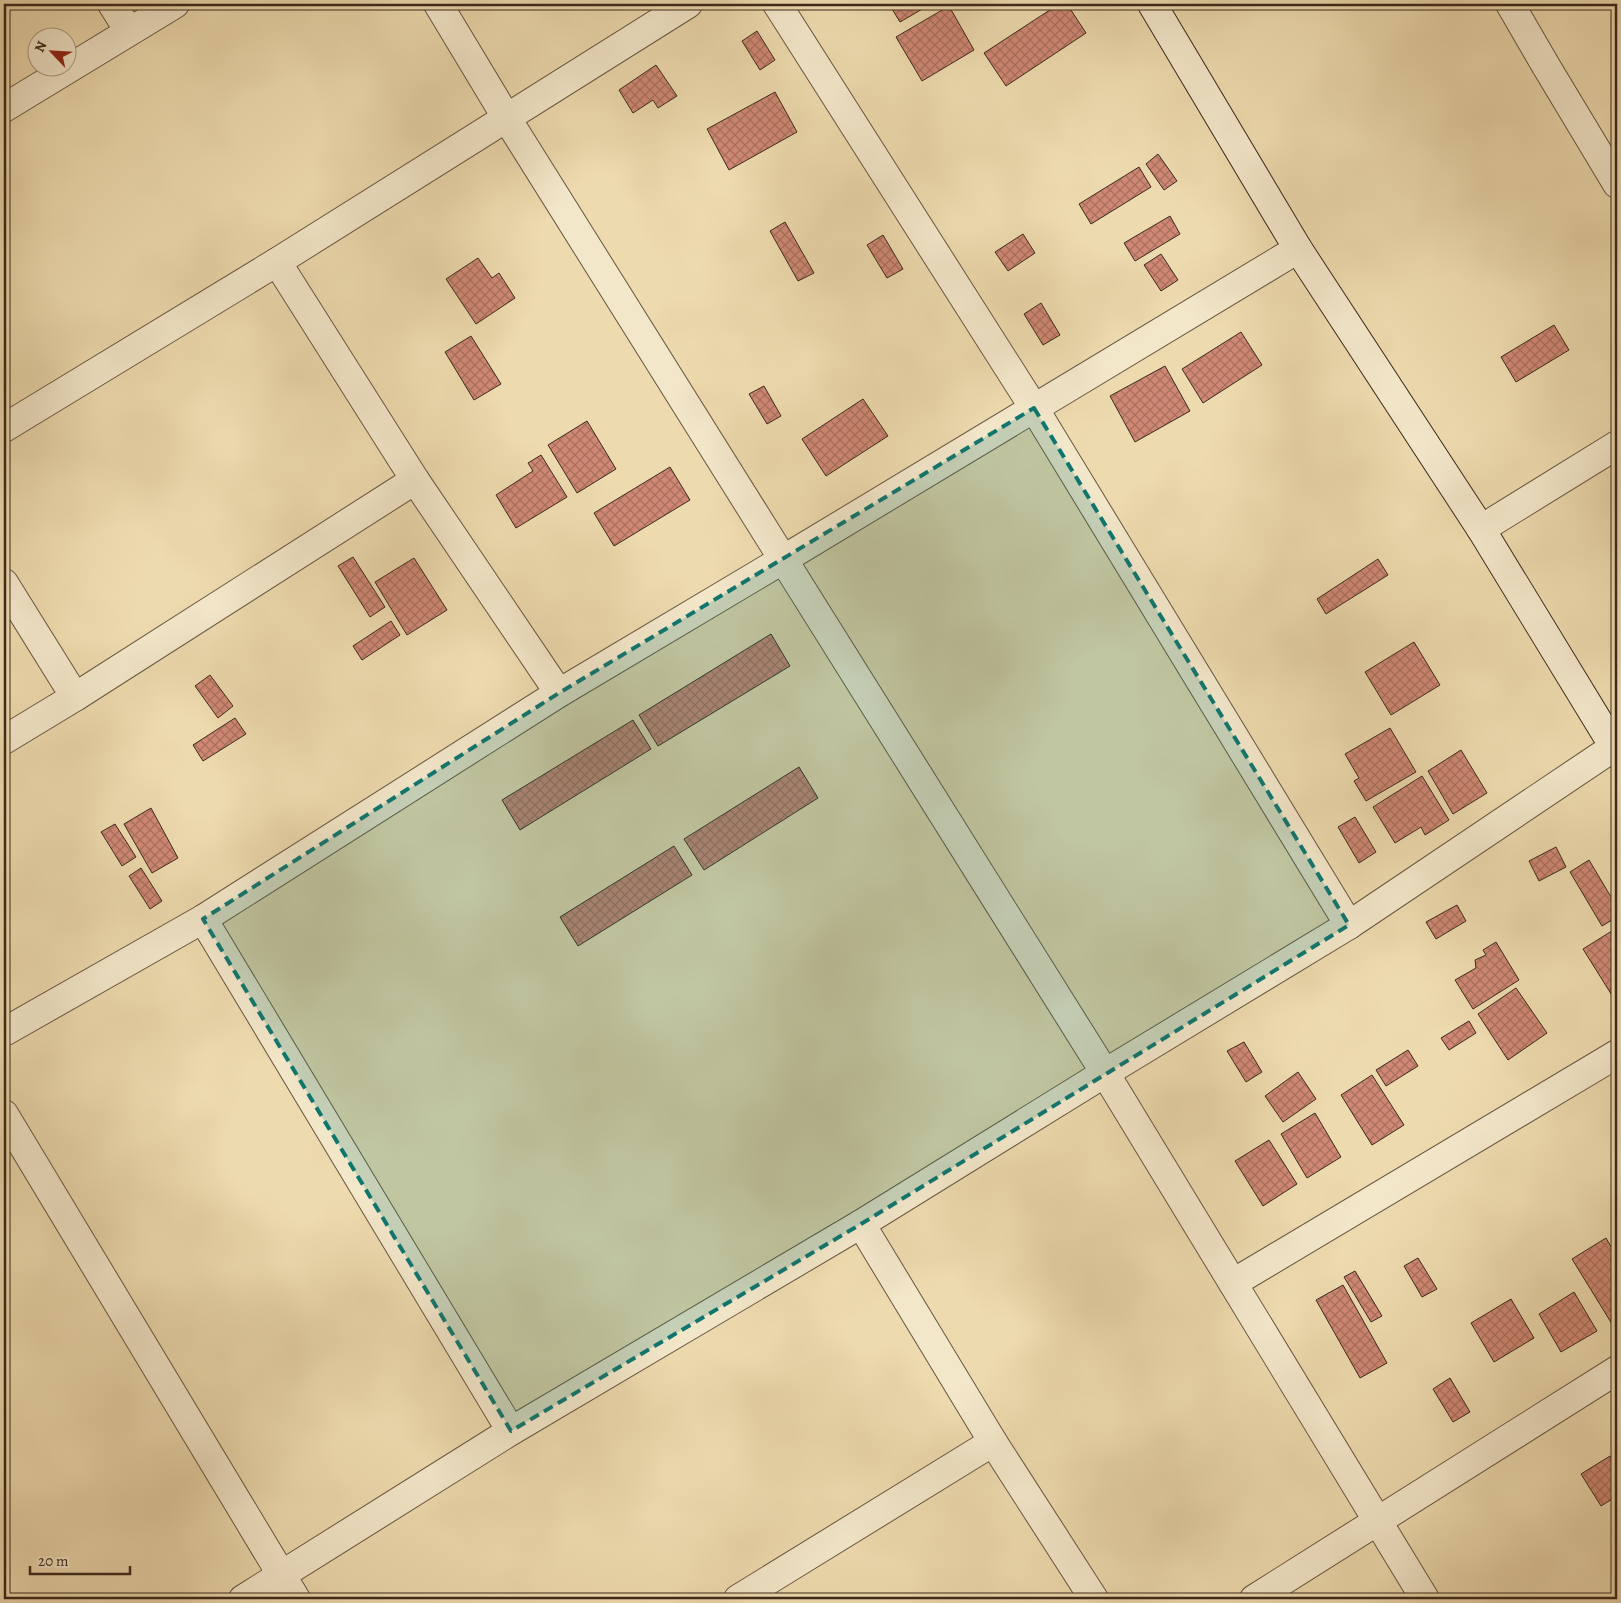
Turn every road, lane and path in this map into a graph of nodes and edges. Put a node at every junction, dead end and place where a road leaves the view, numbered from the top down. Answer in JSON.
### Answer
{"nodes":[{"id":1,"x":112,"y":4,"type":"edge"},
{"id":2,"x":175,"y":4,"type":"edge"},
{"id":3,"x":438,"y":4,"type":"edge"},
{"id":4,"x":688,"y":4,"type":"edge"},
{"id":5,"x":777,"y":4,"type":"edge"},
{"id":6,"x":1152,"y":4,"type":"edge"},
{"id":7,"x":1510,"y":4,"type":"edge"},
{"id":8,"x":129,"y":31,"type":"junction"},
{"id":9,"x":4,"y":108,"type":"edge"},
{"id":10,"x":506,"y":117,"type":"junction"},
{"id":11,"x":1617,"y":184,"type":"edge"},
{"id":12,"x":1298,"y":249,"type":"junction"},
{"id":13,"x":277,"y":262,"type":"junction"},
{"id":14,"x":1034,"y":408,"type":"junction"},
{"id":15,"x":4,"y":428,"type":"edge"},
{"id":16,"x":1617,"y":445,"type":"edge"},
{"id":17,"x":415,"y":480,"type":"junction"},
{"id":18,"x":1481,"y":529,"type":"junction"},
{"id":19,"x":784,"y":559,"type":"junction"},
{"id":20,"x":4,"y":583,"type":"edge"},
{"id":21,"x":559,"y":693,"type":"junction"},
{"id":22,"x":75,"y":697,"type":"junction"},
{"id":23,"x":4,"y":740,"type":"edge"},
{"id":24,"x":1615,"y":750,"type":"edge"},
{"id":25,"x":203,"y":919,"type":"junction"},
{"id":26,"x":1349,"y":925,"type":"junction"},
{"id":27,"x":4,"y":1032,"type":"edge"},
{"id":28,"x":1617,"y":1054,"type":"edge"},
{"id":29,"x":1105,"y":1073,"type":"junction"},
{"id":30,"x":4,"y":1114,"type":"edge"},
{"id":31,"x":861,"y":1224,"type":"junction"},
{"id":32,"x":1233,"y":1283,"type":"junction"},
{"id":33,"x":1617,"y":1370,"type":"edge"},
{"id":34,"x":511,"y":1431,"type":"junction"},
{"id":35,"x":993,"y":1442,"type":"junction"},
{"id":36,"x":1378,"y":1522,"type":"junction"},
{"id":37,"x":281,"y":1575,"type":"junction"},
{"id":38,"x":243,"y":1599,"type":"edge"},
{"id":39,"x":296,"y":1599,"type":"edge"},
{"id":40,"x":738,"y":1599,"type":"edge"},
{"id":41,"x":1094,"y":1599,"type":"edge"},
{"id":42,"x":1254,"y":1599,"type":"edge"},
{"id":43,"x":1425,"y":1599,"type":"edge"}],
"edges":[{"from":1,"to":8,"type":"street"},
{"from":2,"to":8,"type":"street"},
{"from":3,"to":10,"type":"street"},
{"from":4,"to":10,"type":"street"},
{"from":5,"to":14,"type":"street"},
{"from":6,"to":12,"type":"street"},
{"from":7,"to":11,"type":"street"},
{"from":8,"to":9,"type":"street"},
{"from":10,"to":13,"type":"street"},
{"from":10,"to":19,"type":"street"},
{"from":12,"to":14,"type":"street"},
{"from":12,"to":18,"type":"street"},
{"from":13,"to":15,"type":"street"},
{"from":13,"to":17,"type":"street"},
{"from":14,"to":19,"type":"street"},
{"from":14,"to":26,"type":"street"},
{"from":16,"to":18,"type":"street"},
{"from":17,"to":21,"type":"street"},
{"from":17,"to":22,"type":"street"},
{"from":18,"to":24,"type":"street"},
{"from":19,"to":21,"type":"street"},
{"from":19,"to":29,"type":"street"},
{"from":20,"to":22,"type":"street"},
{"from":21,"to":25,"type":"street"},
{"from":22,"to":23,"type":"street"},
{"from":24,"to":26,"type":"street"},
{"from":25,"to":27,"type":"street"},
{"from":25,"to":34,"type":"street"},
{"from":26,"to":29,"type":"street"},
{"from":28,"to":32,"type":"street"},
{"from":29,"to":31,"type":"street"},
{"from":29,"to":32,"type":"street"},
{"from":30,"to":37,"type":"street"},
{"from":31,"to":34,"type":"street"},
{"from":31,"to":35,"type":"street"},
{"from":32,"to":36,"type":"street"},
{"from":33,"to":36,"type":"street"},
{"from":34,"to":37,"type":"street"},
{"from":35,"to":40,"type":"street"},
{"from":35,"to":41,"type":"street"},
{"from":36,"to":42,"type":"street"},
{"from":36,"to":43,"type":"street"},
{"from":37,"to":38,"type":"street"},
{"from":37,"to":39,"type":"street"}]}
